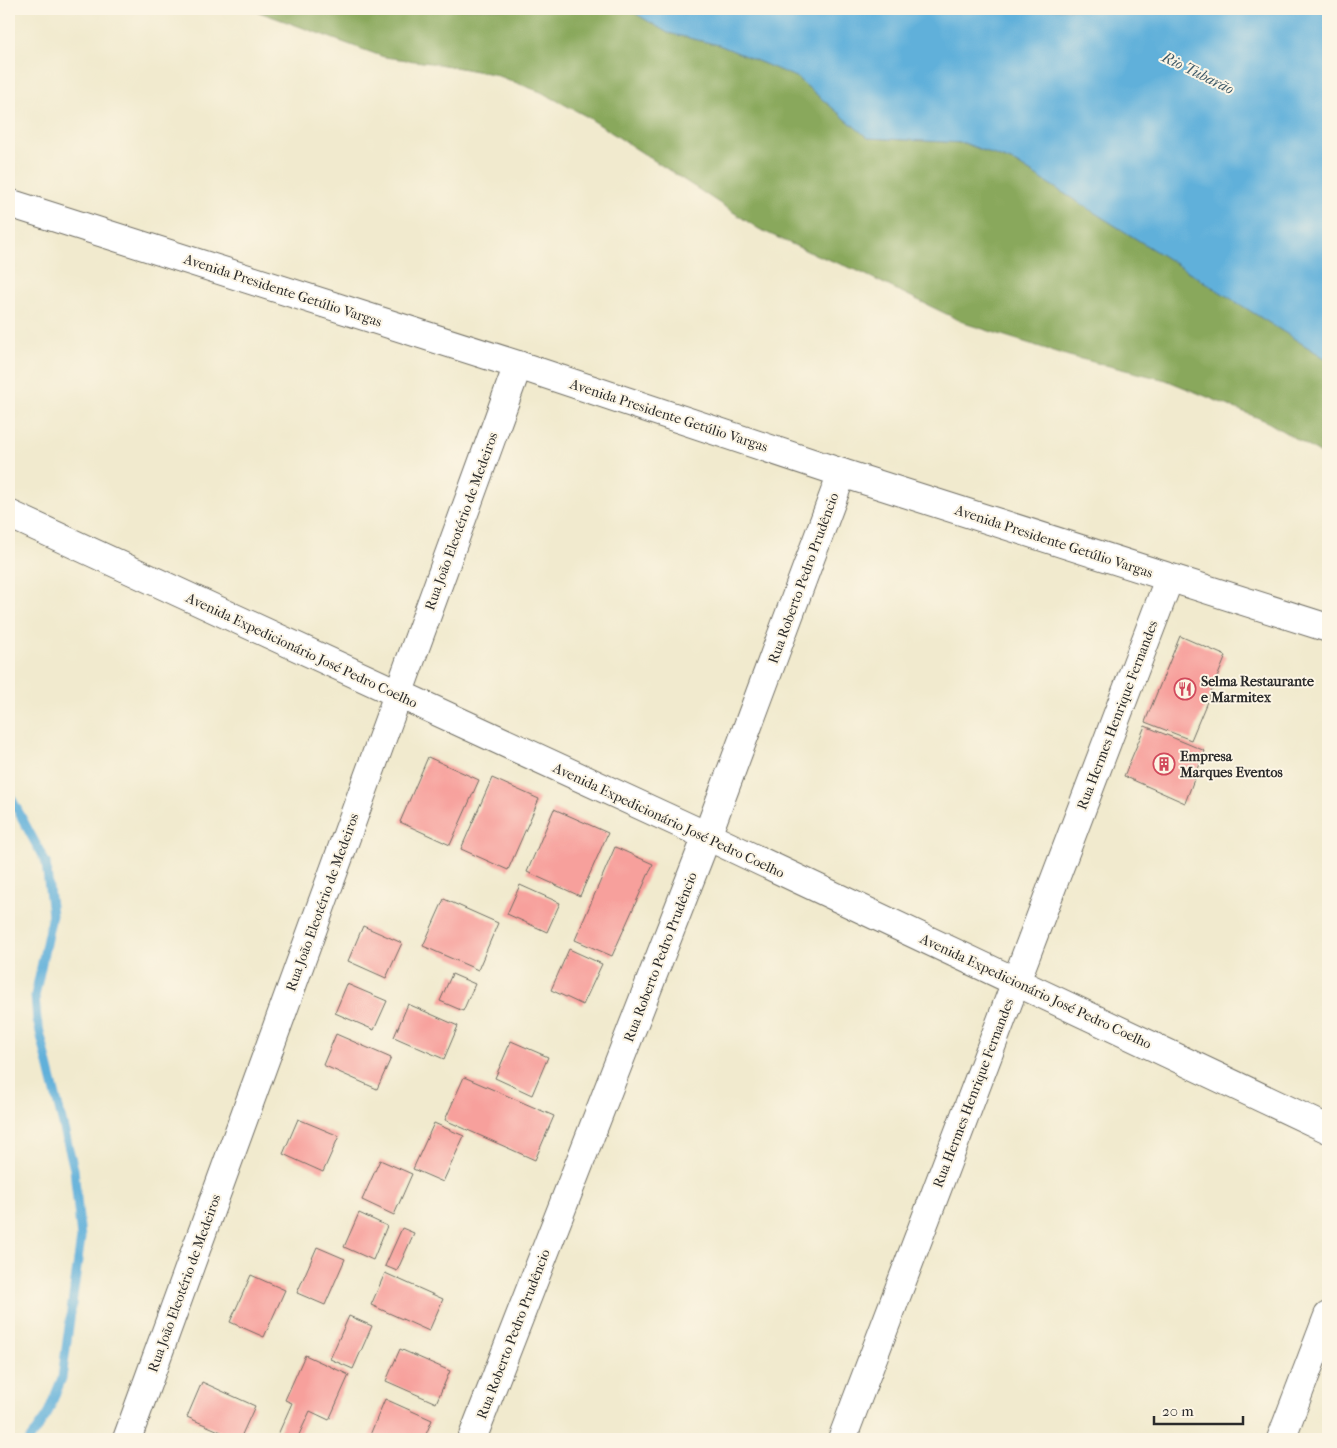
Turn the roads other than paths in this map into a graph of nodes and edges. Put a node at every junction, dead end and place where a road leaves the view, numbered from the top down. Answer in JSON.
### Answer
{"nodes":[{"id":1,"x":9,"y":203,"type":"edge"},
{"id":2,"x":518,"y":365,"type":"junction"},
{"id":3,"x":842,"y":473,"type":"junction"},
{"id":4,"x":9,"y":514,"type":"edge"},
{"id":5,"x":1169,"y":579,"type":"junction"},
{"id":6,"x":1328,"y":628,"type":"edge"},
{"id":7,"x":398,"y":694,"type":"junction"},
{"id":8,"x":706,"y":836,"type":"junction"},
{"id":9,"x":1016,"y":981,"type":"junction"},
{"id":10,"x":1328,"y":1129,"type":"edge"},
{"id":11,"x":1328,"y":1316,"type":"edge"},
{"id":12,"x":127,"y":1439,"type":"edge"},
{"id":13,"x":472,"y":1439,"type":"edge"},
{"id":14,"x":842,"y":1439,"type":"edge"},
{"id":15,"x":1281,"y":1439,"type":"edge"}],
"edges":[{"from":1,"to":2,"type":"street","name":"Avenida Presidente Getúlio Vargas"},
{"from":2,"to":3,"type":"street","name":"Avenida Presidente Getúlio Vargas"},
{"from":2,"to":7,"type":"street","name":"Rua João Eleotério de Medeiros"},
{"from":3,"to":5,"type":"street","name":"Avenida Presidente Getúlio Vargas"},
{"from":3,"to":8,"type":"street","name":"Rua Roberto Pedro Prudêncio"},
{"from":4,"to":7,"type":"street","name":"Avenida Expedicionário José Pedro Coelho"},
{"from":5,"to":6,"type":"street","name":"Avenida Presidente Getúlio Vargas"},
{"from":5,"to":9,"type":"street","name":"Rua Hermes Henrique Fernandes"},
{"from":7,"to":8,"type":"street","name":"Avenida Expedicionário José Pedro Coelho"},
{"from":7,"to":12,"type":"street","name":"Rua João Eleotério de Medeiros"},
{"from":8,"to":9,"type":"street","name":"Avenida Expedicionário José Pedro Coelho"},
{"from":8,"to":13,"type":"street","name":"Rua Roberto Pedro Prudêncio"},
{"from":9,"to":10,"type":"street","name":"Avenida Expedicionário José Pedro Coelho"},
{"from":9,"to":14,"type":"street","name":"Rua Hermes Henrique Fernandes"},
{"from":11,"to":15,"type":"street"}]}
